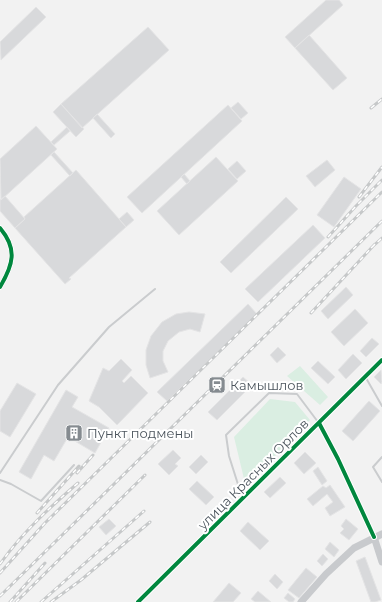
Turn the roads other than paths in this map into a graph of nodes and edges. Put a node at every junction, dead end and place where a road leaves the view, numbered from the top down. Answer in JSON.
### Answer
{"nodes":[{"id":1,"x":0,"y":228,"type":"edge"},
{"id":2,"x":0,"y":287,"type":"edge"},
{"id":3,"x":155,"y":289,"type":"dead end"},
{"id":4,"x":382,"y":360,"type":"edge"},
{"id":5,"x":365,"y":377,"type":"junction"},
{"id":6,"x":382,"y":406,"type":"edge"},
{"id":7,"x":319,"y":423,"type":"junction"},
{"id":8,"x":382,"y":457,"type":"edge"},
{"id":9,"x":74,"y":465,"type":"dead end"},
{"id":10,"x":0,"y":473,"type":"edge"},
{"id":11,"x":0,"y":480,"type":"edge"},
{"id":12,"x":382,"y":482,"type":"edge"},
{"id":13,"x":243,"y":498,"type":"junction"},
{"id":14,"x":382,"y":534,"type":"edge"},
{"id":15,"x":374,"y":537,"type":"junction"},
{"id":16,"x":382,"y":562,"type":"edge"},
{"id":17,"x":138,"y":602,"type":"edge"},
{"id":18,"x":301,"y":602,"type":"edge"}],
"edges":[{"from":1,"to":2,"type":"street"},
{"from":3,"to":10,"type":"lane"},
{"from":4,"to":5,"type":"street","name":"улица Красных Орлов"},
{"from":5,"to":6,"type":"lane"},
{"from":5,"to":7,"type":"street","name":"улица Красных Орлов"},
{"from":7,"to":13,"type":"street","name":"улица Красных Орлов"},
{"from":7,"to":13,"type":"lane"},
{"from":7,"to":15,"type":"street"},
{"from":8,"to":12,"type":"lane"},
{"from":9,"to":11,"type":"lane"},
{"from":13,"to":17,"type":"street","name":"улица Красных Орлов"},
{"from":14,"to":15,"type":"main road"},
{"from":15,"to":16,"type":"main road"},
{"from":15,"to":18,"type":"main road"}]}
